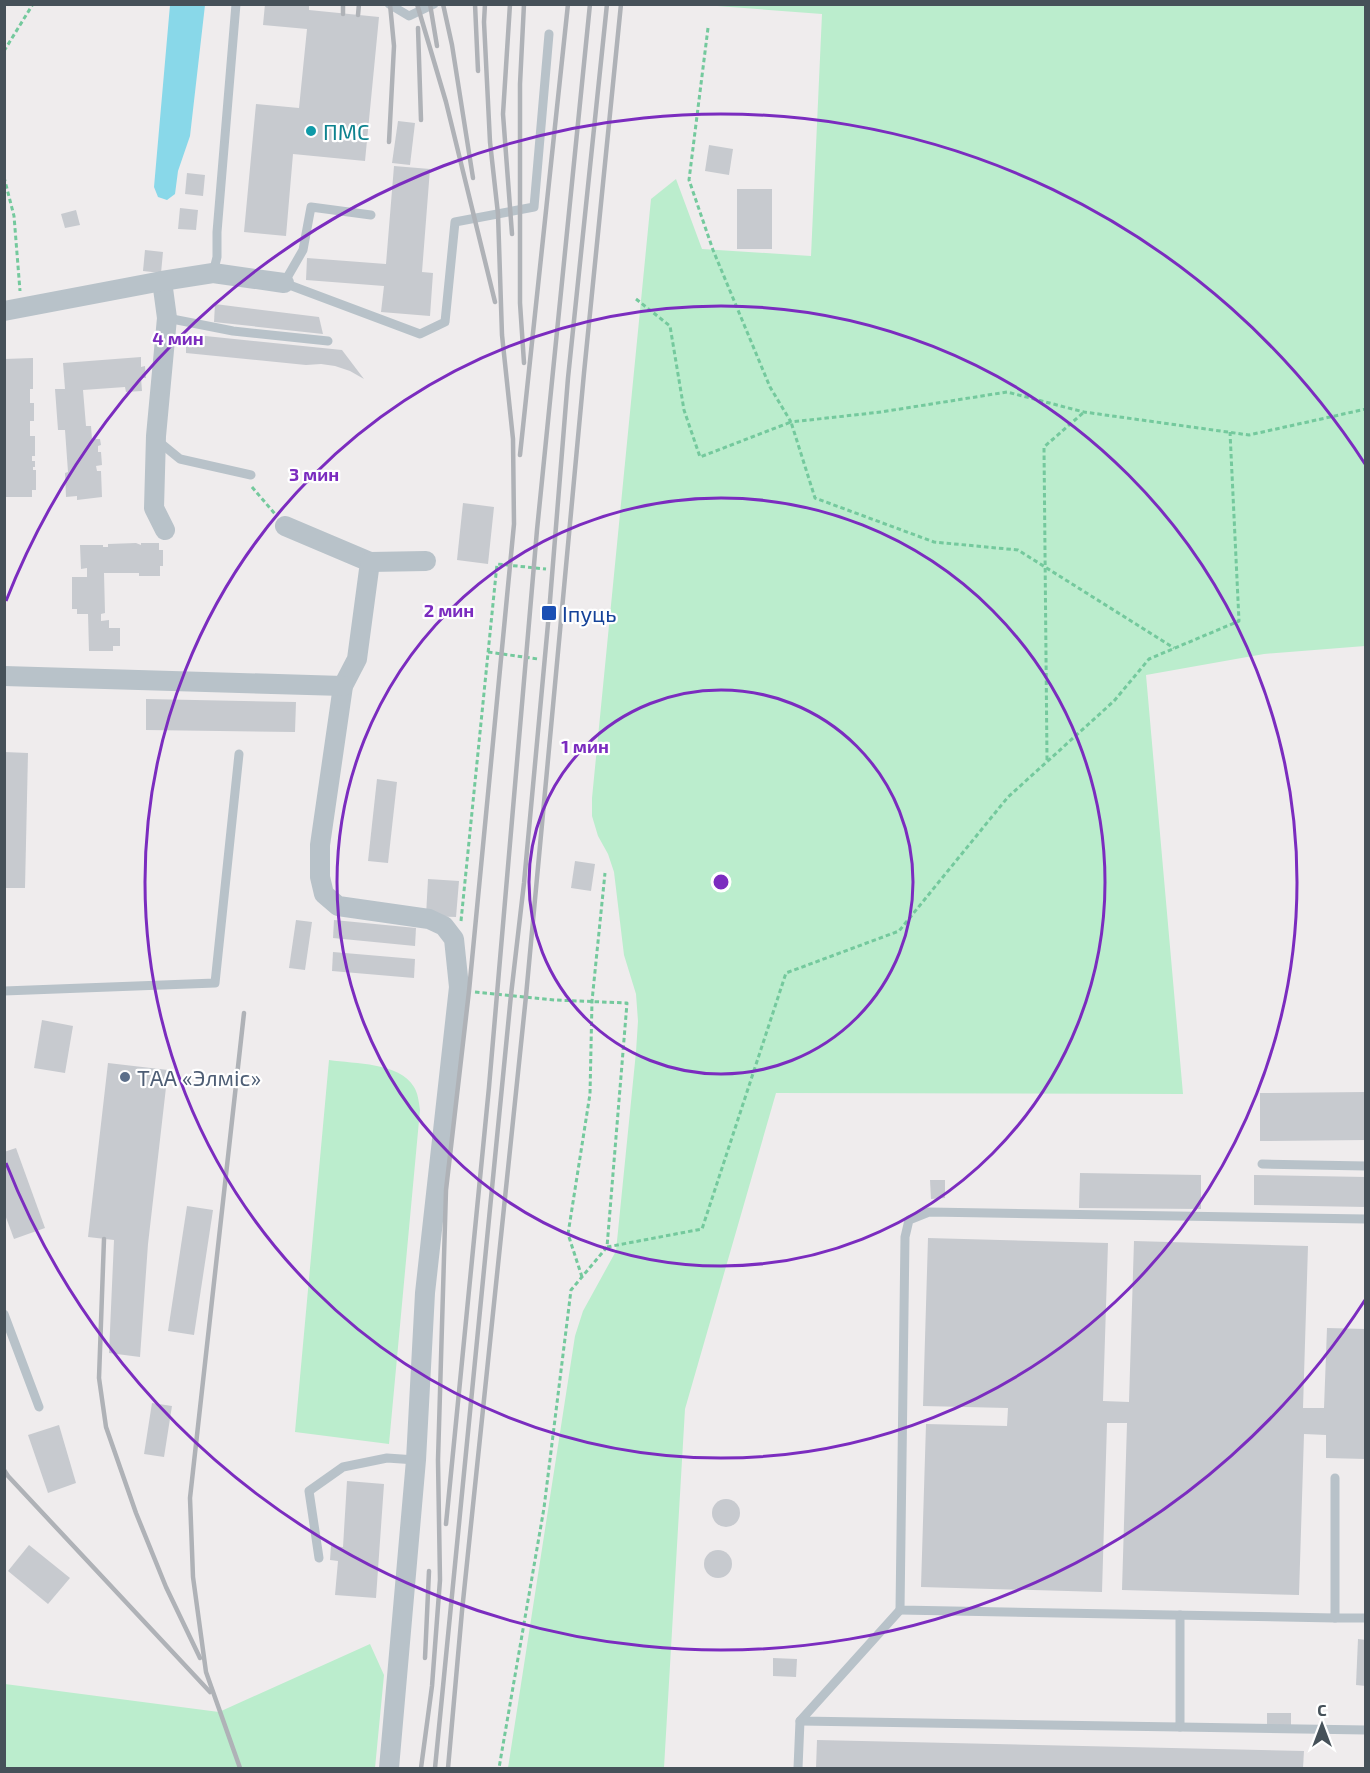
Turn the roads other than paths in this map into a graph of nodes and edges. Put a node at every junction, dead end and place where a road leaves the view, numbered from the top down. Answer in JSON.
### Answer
{"nodes":[{"id":1,"x":236,"y":4,"type":"edge"},
{"id":2,"x":389,"y":4,"type":"edge"},
{"id":3,"x":434,"y":4,"type":"edge"},
{"id":4,"x":549,"y":34,"type":"dead end"},
{"id":5,"x":371,"y":216,"type":"dead end"},
{"id":6,"x":213,"y":273,"type":"junction"},
{"id":7,"x":162,"y":281,"type":"junction"},
{"id":8,"x":284,"y":283,"type":"junction"},
{"id":9,"x":13,"y":309,"type":"edge"},
{"id":10,"x":167,"y":318,"type":"junction"},
{"id":11,"x":328,"y":341,"type":"dead end"},
{"id":12,"x":156,"y":440,"type":"junction"},
{"id":13,"x":251,"y":475,"type":"dead end"},
{"id":14,"x":285,"y":526,"type":"road end"},
{"id":15,"x":165,"y":530,"type":"dead end"},
{"id":16,"x":426,"y":561,"type":"dead end"},
{"id":17,"x":370,"y":562,"type":"junction"},
{"id":18,"x":4,"y":676,"type":"edge"},
{"id":19,"x":343,"y":686,"type":"junction"},
{"id":20,"x":239,"y":754,"type":"dead end"},
{"id":21,"x":4,"y":991,"type":"edge"},
{"id":22,"x":1262,"y":1164,"type":"dead end"},
{"id":23,"x":1365,"y":1166,"type":"edge"},
{"id":24,"x":1365,"y":1219,"type":"edge"},
{"id":25,"x":4,"y":1314,"type":"edge"},
{"id":26,"x":39,"y":1407,"type":"dead end"},
{"id":27,"x":416,"y":1460,"type":"junction"},
{"id":28,"x":1335,"y":1478,"type":"dead end"},
{"id":29,"x":319,"y":1558,"type":"dead end"},
{"id":30,"x":900,"y":1610,"type":"junction"},
{"id":31,"x":1180,"y":1615,"type":"junction"},
{"id":32,"x":1335,"y":1618,"type":"junction"},
{"id":33,"x":1365,"y":1618,"type":"edge"},
{"id":34,"x":800,"y":1721,"type":"junction"},
{"id":35,"x":1180,"y":1727,"type":"junction"},
{"id":36,"x":1365,"y":1730,"type":"edge"},
{"id":37,"x":388,"y":1768,"type":"edge"},
{"id":38,"x":798,"y":1768,"type":"edge"}],
"edges":[{"from":1,"to":6,"type":"lane"},
{"from":2,"to":3,"type":"lane"},
{"from":4,"to":8,"type":"lane"},
{"from":5,"to":8,"type":"lane"},
{"from":6,"to":7,"type":"street"},
{"from":6,"to":8,"type":"street"},
{"from":7,"to":9,"type":"street"},
{"from":7,"to":10,"type":"street"},
{"from":10,"to":11,"type":"lane"},
{"from":10,"to":12,"type":"street"},
{"from":12,"to":13,"type":"lane"},
{"from":12,"to":15,"type":"street"},
{"from":14,"to":17,"type":"street"},
{"from":16,"to":17,"type":"street"},
{"from":17,"to":19,"type":"street"},
{"from":18,"to":19,"type":"street"},
{"from":19,"to":27,"type":"street"},
{"from":20,"to":21,"type":"lane"},
{"from":22,"to":23,"type":"lane"},
{"from":24,"to":30,"type":"lane"},
{"from":25,"to":26,"type":"lane"},
{"from":27,"to":29,"type":"lane"},
{"from":27,"to":37,"type":"street"},
{"from":28,"to":32,"type":"lane"},
{"from":30,"to":31,"type":"lane"},
{"from":30,"to":34,"type":"lane"},
{"from":31,"to":32,"type":"lane"},
{"from":31,"to":35,"type":"lane"},
{"from":32,"to":33,"type":"lane"},
{"from":34,"to":35,"type":"lane"},
{"from":34,"to":38,"type":"lane"},
{"from":35,"to":36,"type":"lane"}]}
